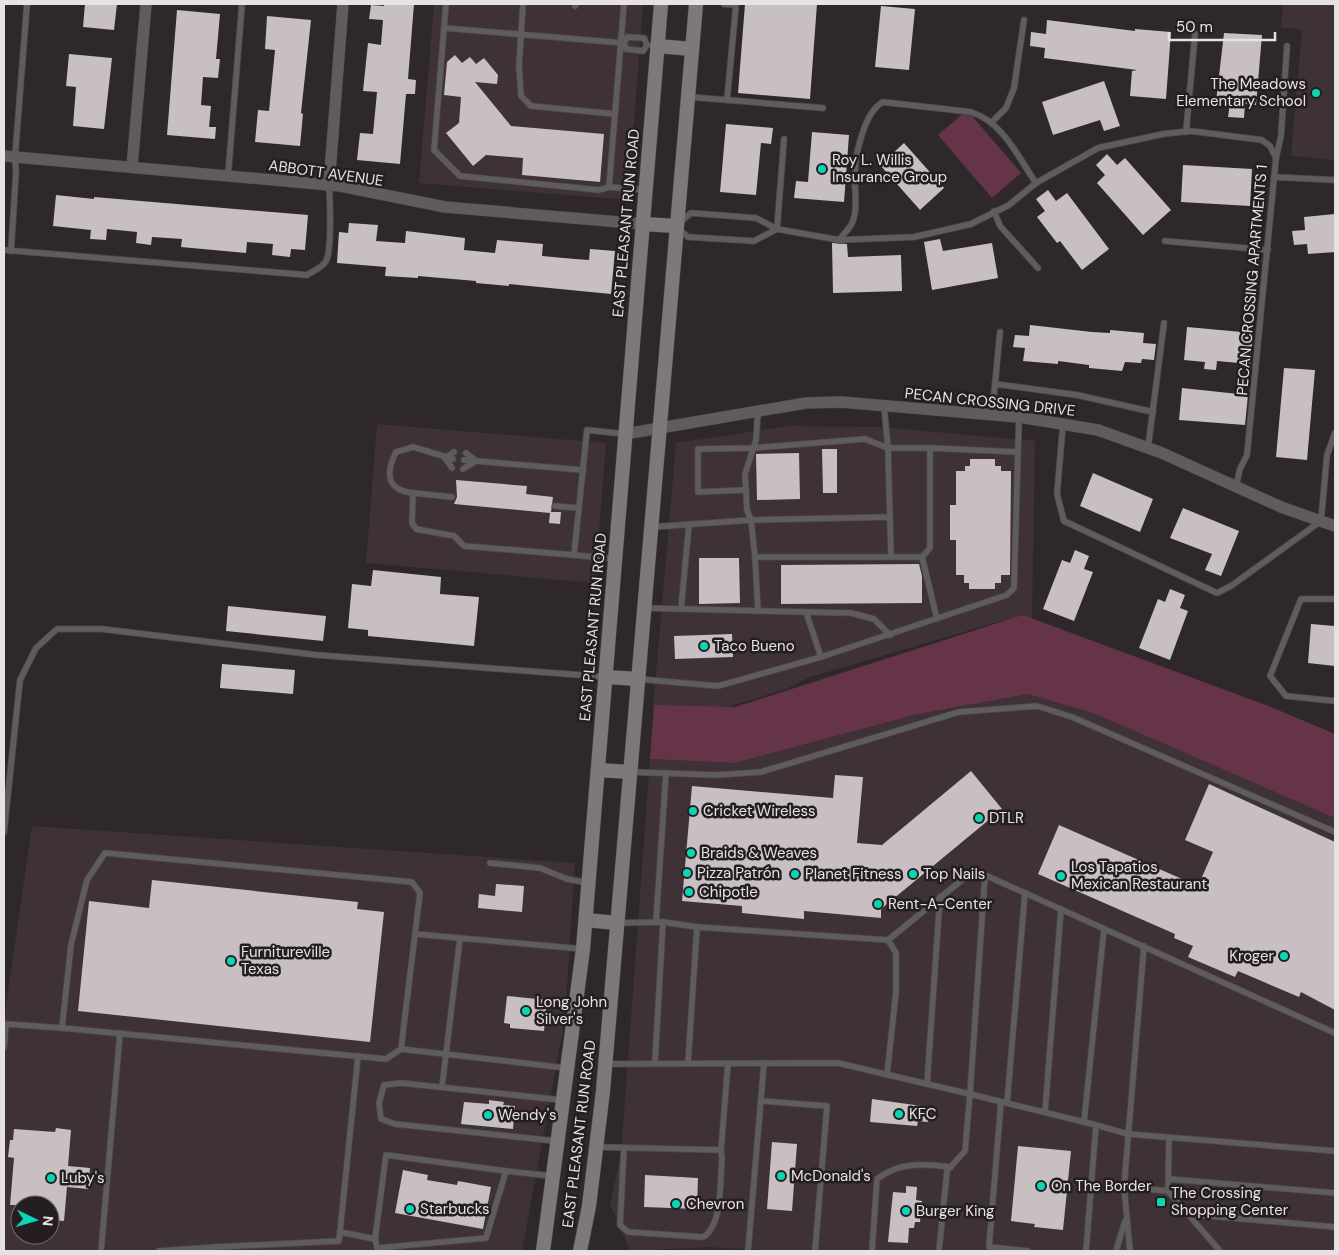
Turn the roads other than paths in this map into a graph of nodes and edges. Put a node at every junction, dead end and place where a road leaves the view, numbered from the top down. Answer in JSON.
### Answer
{"nodes":[{"id":1,"x":27,"y":4,"type":"edge"},
{"id":2,"x":146,"y":4,"type":"edge"},
{"id":3,"x":242,"y":4,"type":"edge"},
{"id":4,"x":343,"y":4,"type":"edge"},
{"id":5,"x":446,"y":4,"type":"edge"},
{"id":6,"x":523,"y":4,"type":"edge"},
{"id":7,"x":624,"y":4,"type":"edge"},
{"id":8,"x":661,"y":4,"type":"edge"},
{"id":9,"x":696,"y":4,"type":"edge"},
{"id":10,"x":724,"y":4,"type":"edge"},
{"id":11,"x":1024,"y":20,"type":"dead end"},
{"id":12,"x":444,"y":28,"type":"junction"},
{"id":13,"x":520,"y":34,"type":"junction"},
{"id":14,"x":1195,"y":34,"type":"dead end"},
{"id":15,"x":622,"y":43,"type":"junction"},
{"id":16,"x":652,"y":46,"type":"junction"},
{"id":17,"x":1287,"y":46,"type":"dead end"},
{"id":18,"x":692,"y":49,"type":"junction"},
{"id":19,"x":688,"y":97,"type":"junction"},
{"id":20,"x":727,"y":100,"type":"junction"},
{"id":21,"x":824,"y":108,"type":"dead end"},
{"id":22,"x":615,"y":114,"type":"junction"},
{"id":23,"x":992,"y":122,"type":"junction"},
{"id":24,"x":1186,"y":132,"type":"junction"},
{"id":25,"x":784,"y":139,"type":"dead end"},
{"id":26,"x":9,"y":156,"type":"edge"},
{"id":27,"x":1276,"y":158,"type":"junction"},
{"id":28,"x":132,"y":167,"type":"junction"},
{"id":29,"x":228,"y":176,"type":"junction"},
{"id":30,"x":1274,"y":177,"type":"junction"},
{"id":31,"x":1335,"y":180,"type":"edge"},
{"id":32,"x":1036,"y":183,"type":"junction"},
{"id":33,"x":329,"y":185,"type":"junction"},
{"id":34,"x":609,"y":187,"type":"junction"},
{"id":35,"x":646,"y":190,"type":"junction"},
{"id":36,"x":994,"y":212,"type":"junction"},
{"id":37,"x":643,"y":224,"type":"junction"},
{"id":38,"x":676,"y":226,"type":"junction"},
{"id":39,"x":777,"y":229,"type":"junction"},
{"id":40,"x":839,"y":240,"type":"junction"},
{"id":41,"x":1165,"y":241,"type":"dead end"},
{"id":42,"x":7,"y":250,"type":"edge"},
{"id":43,"x":1268,"y":250,"type":"junction"},
{"id":44,"x":1038,"y":268,"type":"dead end"},
{"id":45,"x":1164,"y":323,"type":"dead end"},
{"id":46,"x":1000,"y":332,"type":"dead end"},
{"id":47,"x":995,"y":384,"type":"junction"},
{"id":48,"x":884,"y":405,"type":"junction"},
{"id":49,"x":758,"y":410,"type":"junction"},
{"id":50,"x":1153,"y":412,"type":"junction"},
{"id":51,"x":992,"y":415,"type":"junction"},
{"id":52,"x":1020,"y":417,"type":"junction"},
{"id":53,"x":1063,"y":424,"type":"junction"},
{"id":54,"x":659,"y":430,"type":"junction"},
{"id":55,"x":1335,"y":433,"type":"edge"},
{"id":56,"x":626,"y":434,"type":"junction"},
{"id":57,"x":753,"y":448,"type":"junction"},
{"id":58,"x":888,"y":448,"type":"junction"},
{"id":59,"x":930,"y":448,"type":"junction"},
{"id":60,"x":1148,"y":448,"type":"junction"},
{"id":61,"x":454,"y":452,"type":"dead end"},
{"id":62,"x":1018,"y":452,"type":"junction"},
{"id":63,"x":466,"y":453,"type":"dead end"},
{"id":64,"x":445,"y":458,"type":"junction"},
{"id":65,"x":453,"y":459,"type":"dead end"},
{"id":66,"x":464,"y":460,"type":"dead end"},
{"id":67,"x":476,"y":461,"type":"junction"},
{"id":68,"x":452,"y":468,"type":"dead end"},
{"id":69,"x":464,"y":469,"type":"dead end"},
{"id":70,"x":583,"y":470,"type":"junction"},
{"id":71,"x":1236,"y":486,"type":"junction"},
{"id":72,"x":746,"y":490,"type":"junction"},
{"id":73,"x":413,"y":493,"type":"junction"},
{"id":74,"x":452,"y":497,"type":"dead end"},
{"id":75,"x":555,"y":506,"type":"dead end"},
{"id":76,"x":579,"y":508,"type":"junction"},
{"id":77,"x":890,"y":517,"type":"junction"},
{"id":78,"x":751,"y":520,"type":"junction"},
{"id":79,"x":1321,"y":521,"type":"junction"},
{"id":80,"x":689,"y":524,"type":"junction"},
{"id":81,"x":1335,"y":526,"type":"edge"},
{"id":82,"x":650,"y":528,"type":"junction"},
{"id":83,"x":574,"y":555,"type":"junction"},
{"id":84,"x":890,"y":556,"type":"junction"},
{"id":85,"x":755,"y":557,"type":"junction"},
{"id":86,"x":922,"y":557,"type":"junction"},
{"id":87,"x":615,"y":559,"type":"junction"},
{"id":88,"x":1335,"y":599,"type":"edge"},
{"id":89,"x":644,"y":608,"type":"junction"},
{"id":90,"x":681,"y":609,"type":"junction"},
{"id":91,"x":758,"y":611,"type":"junction"},
{"id":92,"x":806,"y":612,"type":"junction"},
{"id":93,"x":936,"y":619,"type":"junction"},
{"id":94,"x":890,"y":635,"type":"junction"},
{"id":95,"x":821,"y":657,"type":"junction"},
{"id":96,"x":606,"y":677,"type":"junction"},
{"id":97,"x":638,"y":678,"type":"junction"},
{"id":98,"x":1335,"y":700,"type":"edge"},
{"id":99,"x":598,"y":770,"type":"junction"},
{"id":100,"x":630,"y":772,"type":"junction"},
{"id":101,"x":666,"y":773,"type":"junction"},
{"id":102,"x":4,"y":832,"type":"edge"},
{"id":103,"x":1335,"y":832,"type":"edge"},
{"id":104,"x":490,"y":863,"type":"dead end"},
{"id":105,"x":985,"y":875,"type":"junction"},
{"id":106,"x":589,"y":883,"type":"junction"},
{"id":107,"x":1025,"y":892,"type":"junction"},
{"id":108,"x":940,"y":897,"type":"junction"},
{"id":109,"x":1061,"y":909,"type":"junction"},
{"id":110,"x":586,"y":920,"type":"junction"},
{"id":111,"x":656,"y":922,"type":"junction"},
{"id":112,"x":663,"y":922,"type":"junction"},
{"id":113,"x":617,"y":923,"type":"junction"},
{"id":114,"x":696,"y":926,"type":"junction"},
{"id":115,"x":1104,"y":929,"type":"junction"},
{"id":116,"x":415,"y":934,"type":"junction"},
{"id":117,"x":460,"y":938,"type":"junction"},
{"id":118,"x":888,"y":940,"type":"junction"},
{"id":119,"x":1144,"y":946,"type":"junction"},
{"id":120,"x":583,"y":948,"type":"junction"},
{"id":121,"x":62,"y":1028,"type":"junction"},
{"id":122,"x":120,"y":1033,"type":"junction"},
{"id":123,"x":1335,"y":1033,"type":"edge"},
{"id":124,"x":4,"y":1047,"type":"edge"},
{"id":125,"x":401,"y":1049,"type":"junction"},
{"id":126,"x":446,"y":1054,"type":"junction"},
{"id":127,"x":358,"y":1056,"type":"junction"},
{"id":128,"x":655,"y":1062,"type":"junction"},
{"id":129,"x":688,"y":1063,"type":"junction"},
{"id":130,"x":728,"y":1063,"type":"junction"},
{"id":131,"x":764,"y":1063,"type":"junction"},
{"id":132,"x":604,"y":1064,"type":"junction"},
{"id":133,"x":566,"y":1068,"type":"junction"},
{"id":134,"x":887,"y":1075,"type":"junction"},
{"id":135,"x":927,"y":1084,"type":"junction"},
{"id":136,"x":442,"y":1087,"type":"junction"},
{"id":137,"x":970,"y":1094,"type":"junction"},
{"id":138,"x":561,"y":1100,"type":"junction"},
{"id":139,"x":761,"y":1101,"type":"junction"},
{"id":140,"x":1004,"y":1102,"type":"junction"},
{"id":141,"x":1045,"y":1112,"type":"junction"},
{"id":142,"x":1084,"y":1122,"type":"junction"},
{"id":143,"x":1096,"y":1125,"type":"junction"},
{"id":144,"x":1128,"y":1134,"type":"junction"},
{"id":145,"x":1168,"y":1138,"type":"junction"},
{"id":146,"x":556,"y":1141,"type":"junction"},
{"id":147,"x":596,"y":1147,"type":"junction"},
{"id":148,"x":624,"y":1148,"type":"junction"},
{"id":149,"x":721,"y":1150,"type":"junction"},
{"id":150,"x":1335,"y":1151,"type":"edge"},
{"id":151,"x":951,"y":1167,"type":"junction"},
{"id":152,"x":506,"y":1171,"type":"junction"},
{"id":153,"x":552,"y":1176,"type":"junction"},
{"id":154,"x":1169,"y":1179,"type":"junction"},
{"id":155,"x":1124,"y":1187,"type":"junction"},
{"id":156,"x":1168,"y":1192,"type":"junction"},
{"id":157,"x":1335,"y":1193,"type":"edge"},
{"id":158,"x":1186,"y":1214,"type":"junction"},
{"id":159,"x":1126,"y":1219,"type":"junction"},
{"id":160,"x":1335,"y":1227,"type":"edge"},
{"id":161,"x":340,"y":1232,"type":"junction"},
{"id":162,"x":375,"y":1239,"type":"junction"},
{"id":163,"x":217,"y":1249,"type":"edge"},
{"id":164,"x":988,"y":1249,"type":"edge"},
{"id":165,"x":378,"y":1250,"type":"edge"},
{"id":166,"x":101,"y":1251,"type":"edge"},
{"id":167,"x":159,"y":1251,"type":"edge"},
{"id":168,"x":543,"y":1251,"type":"edge"},
{"id":169,"x":580,"y":1251,"type":"edge"},
{"id":170,"x":748,"y":1251,"type":"edge"},
{"id":171,"x":815,"y":1251,"type":"edge"},
{"id":172,"x":872,"y":1251,"type":"edge"},
{"id":173,"x":939,"y":1251,"type":"edge"},
{"id":174,"x":1028,"y":1251,"type":"edge"},
{"id":175,"x":1086,"y":1251,"type":"edge"},
{"id":176,"x":1116,"y":1251,"type":"edge"},
{"id":177,"x":1130,"y":1251,"type":"edge"},
{"id":178,"x":1220,"y":1251,"type":"edge"}],
"edges":[{"from":1,"to":26,"type":"lane"},
{"from":2,"to":28,"type":"street"},
{"from":3,"to":29,"type":"lane"},
{"from":4,"to":33,"type":"street"},
{"from":5,"to":12,"type":"lane"},
{"from":6,"to":13,"type":"lane"},
{"from":7,"to":15,"type":"lane"},
{"from":8,"to":16,"type":"main road","name":"EAST PLEASANT RUN ROAD"},
{"from":9,"to":18,"type":"main road","name":"EAST PLEASANT RUN ROAD"},
{"from":10,"to":20,"type":"lane"},
{"from":11,"to":23,"type":"lane"},
{"from":12,"to":13,"type":"lane"},
{"from":12,"to":34,"type":"lane"},
{"from":13,"to":15,"type":"lane"},
{"from":13,"to":22,"type":"lane"},
{"from":14,"to":24,"type":"lane"},
{"from":15,"to":16,"type":"lane"},
{"from":15,"to":16,"type":"lane"},
{"from":15,"to":22,"type":"lane"},
{"from":16,"to":18,"type":"main road"},
{"from":16,"to":35,"type":"main road","name":"EAST PLEASANT RUN ROAD"},
{"from":17,"to":27,"type":"lane"},
{"from":18,"to":19,"type":"main road","name":"EAST PLEASANT RUN ROAD"},
{"from":19,"to":20,"type":"lane"},
{"from":19,"to":38,"type":"main road","name":"EAST PLEASANT RUN ROAD"},
{"from":20,"to":21,"type":"lane"},
{"from":22,"to":34,"type":"lane"},
{"from":23,"to":32,"type":"lane"},
{"from":23,"to":40,"type":"lane"},
{"from":24,"to":27,"type":"lane","name":"PECAN CROSSING APARTMENTS 1"},
{"from":24,"to":32,"type":"lane","name":"PECAN CROSSING APARTMENTS 1"},
{"from":25,"to":39,"type":"lane"},
{"from":26,"to":28,"type":"street","name":"ABBOTT AVENUE"},
{"from":26,"to":42,"type":"lane"},
{"from":27,"to":30,"type":"lane","name":"PECAN CROSSING APARTMENTS 1"},
{"from":28,"to":29,"type":"street","name":"ABBOTT AVENUE"},
{"from":29,"to":33,"type":"street","name":"ABBOTT AVENUE"},
{"from":30,"to":31,"type":"lane"},
{"from":30,"to":43,"type":"lane","name":"PECAN CROSSING APARTMENTS 1"},
{"from":32,"to":36,"type":"lane","name":"PECAN CROSSING APARTMENTS 1"},
{"from":33,"to":37,"type":"street","name":"ABBOTT AVENUE"},
{"from":33,"to":42,"type":"lane"},
{"from":34,"to":35,"type":"lane"},
{"from":35,"to":37,"type":"main road","name":"EAST PLEASANT RUN ROAD"},
{"from":36,"to":40,"type":"lane","name":"PECAN CROSSING APARTMENTS 1"},
{"from":36,"to":44,"type":"lane"},
{"from":37,"to":38,"type":"main road"},
{"from":37,"to":56,"type":"main road","name":"EAST PLEASANT RUN ROAD"},
{"from":38,"to":39,"type":"lane"},
{"from":38,"to":39,"type":"lane","name":"PECAN CROSSING APARTMENTS 1"},
{"from":38,"to":54,"type":"main road","name":"EAST PLEASANT RUN ROAD"},
{"from":39,"to":40,"type":"lane","name":"PECAN CROSSING APARTMENTS 1"},
{"from":41,"to":43,"type":"lane"},
{"from":43,"to":71,"type":"lane","name":"PECAN CROSSING APARTMENTS 1"},
{"from":45,"to":50,"type":"lane"},
{"from":46,"to":47,"type":"lane"},
{"from":47,"to":50,"type":"lane"},
{"from":47,"to":51,"type":"lane"},
{"from":48,"to":49,"type":"street","name":"PECAN CROSSING DRIVE"},
{"from":48,"to":51,"type":"street","name":"PECAN CROSSING DRIVE"},
{"from":48,"to":58,"type":"lane"},
{"from":49,"to":54,"type":"street","name":"PECAN CROSSING DRIVE"},
{"from":49,"to":57,"type":"lane"},
{"from":50,"to":60,"type":"lane"},
{"from":51,"to":52,"type":"street","name":"PECAN CROSSING DRIVE"},
{"from":52,"to":53,"type":"street","name":"PECAN CROSSING DRIVE"},
{"from":52,"to":62,"type":"lane"},
{"from":53,"to":60,"type":"street","name":"PECAN CROSSING DRIVE"},
{"from":53,"to":79,"type":"lane"},
{"from":54,"to":56,"type":"street","name":"PECAN CROSSING DRIVE"},
{"from":54,"to":82,"type":"main road","name":"EAST PLEASANT RUN ROAD"},
{"from":55,"to":79,"type":"lane"},
{"from":56,"to":70,"type":"lane"},
{"from":56,"to":87,"type":"main road","name":"EAST PLEASANT RUN ROAD"},
{"from":57,"to":58,"type":"lane"},
{"from":57,"to":72,"type":"lane"},
{"from":57,"to":72,"type":"lane"},
{"from":58,"to":59,"type":"lane"},
{"from":58,"to":77,"type":"lane"},
{"from":59,"to":62,"type":"lane"},
{"from":59,"to":86,"type":"lane"},
{"from":60,"to":71,"type":"street","name":"PECAN CROSSING DRIVE"},
{"from":61,"to":64,"type":"lane"},
{"from":62,"to":93,"type":"lane"},
{"from":63,"to":67,"type":"lane"},
{"from":64,"to":65,"type":"lane"},
{"from":64,"to":68,"type":"lane"},
{"from":64,"to":73,"type":"lane"},
{"from":66,"to":67,"type":"lane"},
{"from":67,"to":69,"type":"lane"},
{"from":67,"to":70,"type":"lane"},
{"from":70,"to":76,"type":"lane"},
{"from":71,"to":79,"type":"street","name":"PECAN CROSSING DRIVE"},
{"from":72,"to":78,"type":"lane"},
{"from":73,"to":74,"type":"lane"},
{"from":73,"to":83,"type":"lane"},
{"from":75,"to":76,"type":"lane"},
{"from":76,"to":83,"type":"lane"},
{"from":77,"to":78,"type":"lane"},
{"from":77,"to":84,"type":"lane"},
{"from":78,"to":80,"type":"lane"},
{"from":78,"to":85,"type":"lane"},
{"from":79,"to":81,"type":"street","name":"PECAN CROSSING DRIVE"},
{"from":80,"to":82,"type":"lane"},
{"from":80,"to":90,"type":"lane"},
{"from":82,"to":89,"type":"main road","name":"EAST PLEASANT RUN ROAD"},
{"from":83,"to":87,"type":"lane"},
{"from":84,"to":85,"type":"lane"},
{"from":84,"to":86,"type":"lane"},
{"from":85,"to":91,"type":"lane"},
{"from":86,"to":93,"type":"lane"},
{"from":87,"to":96,"type":"main road","name":"EAST PLEASANT RUN ROAD"},
{"from":88,"to":98,"type":"lane"},
{"from":89,"to":90,"type":"lane"},
{"from":89,"to":97,"type":"main road","name":"EAST PLEASANT RUN ROAD"},
{"from":90,"to":91,"type":"lane"},
{"from":91,"to":92,"type":"lane"},
{"from":92,"to":94,"type":"lane"},
{"from":92,"to":95,"type":"lane"},
{"from":93,"to":94,"type":"lane"},
{"from":94,"to":95,"type":"lane"},
{"from":95,"to":97,"type":"lane"},
{"from":96,"to":97,"type":"main road"},
{"from":96,"to":99,"type":"main road","name":"EAST PLEASANT RUN ROAD"},
{"from":96,"to":102,"type":"lane"},
{"from":97,"to":100,"type":"main road","name":"EAST PLEASANT RUN ROAD"},
{"from":99,"to":100,"type":"main road"},
{"from":99,"to":106,"type":"main road","name":"EAST PLEASANT RUN ROAD"},
{"from":100,"to":101,"type":"lane"},
{"from":100,"to":113,"type":"main road","name":"EAST PLEASANT RUN ROAD"},
{"from":101,"to":103,"type":"lane"},
{"from":101,"to":111,"type":"lane"},
{"from":104,"to":106,"type":"lane"},
{"from":105,"to":107,"type":"lane"},
{"from":105,"to":108,"type":"lane"},
{"from":105,"to":137,"type":"lane"},
{"from":106,"to":110,"type":"main road","name":"EAST PLEASANT RUN ROAD"},
{"from":107,"to":109,"type":"lane"},
{"from":107,"to":140,"type":"lane"},
{"from":108,"to":118,"type":"lane"},
{"from":108,"to":135,"type":"lane"},
{"from":109,"to":115,"type":"lane"},
{"from":109,"to":141,"type":"lane"},
{"from":110,"to":113,"type":"main road"},
{"from":110,"to":120,"type":"main road","name":"EAST PLEASANT RUN ROAD"},
{"from":111,"to":112,"type":"lane"},
{"from":111,"to":113,"type":"lane"},
{"from":112,"to":114,"type":"lane"},
{"from":112,"to":128,"type":"lane"},
{"from":113,"to":132,"type":"main road","name":"EAST PLEASANT RUN ROAD"},
{"from":114,"to":118,"type":"lane"},
{"from":114,"to":129,"type":"lane"},
{"from":115,"to":119,"type":"lane"},
{"from":115,"to":142,"type":"lane"},
{"from":116,"to":117,"type":"lane"},
{"from":116,"to":121,"type":"lane"},
{"from":116,"to":125,"type":"lane"},
{"from":117,"to":120,"type":"lane"},
{"from":117,"to":126,"type":"lane"},
{"from":118,"to":134,"type":"lane"},
{"from":119,"to":123,"type":"lane"},
{"from":119,"to":144,"type":"lane"},
{"from":120,"to":133,"type":"main road","name":"EAST PLEASANT RUN ROAD"},
{"from":121,"to":122,"type":"lane"},
{"from":121,"to":124,"type":"lane"},
{"from":122,"to":127,"type":"lane"},
{"from":122,"to":166,"type":"lane"},
{"from":125,"to":126,"type":"lane"},
{"from":125,"to":127,"type":"lane"},
{"from":126,"to":133,"type":"lane"},
{"from":126,"to":136,"type":"lane"},
{"from":127,"to":161,"type":"lane"},
{"from":128,"to":129,"type":"lane"},
{"from":128,"to":132,"type":"lane"},
{"from":129,"to":130,"type":"lane"},
{"from":130,"to":131,"type":"lane"},
{"from":130,"to":149,"type":"lane"},
{"from":131,"to":134,"type":"lane"},
{"from":131,"to":139,"type":"lane"},
{"from":132,"to":147,"type":"main road","name":"EAST PLEASANT RUN ROAD"},
{"from":133,"to":138,"type":"main road","name":"EAST PLEASANT RUN ROAD"},
{"from":134,"to":135,"type":"lane"},
{"from":135,"to":137,"type":"lane"},
{"from":136,"to":138,"type":"lane"},
{"from":136,"to":146,"type":"lane"},
{"from":137,"to":140,"type":"lane"},
{"from":137,"to":151,"type":"lane"},
{"from":138,"to":146,"type":"main road","name":"EAST PLEASANT RUN ROAD"},
{"from":139,"to":170,"type":"lane"},
{"from":139,"to":171,"type":"lane"},
{"from":140,"to":141,"type":"lane"},
{"from":140,"to":164,"type":"lane"},
{"from":141,"to":142,"type":"lane"},
{"from":142,"to":143,"type":"lane"},
{"from":143,"to":144,"type":"lane"},
{"from":143,"to":175,"type":"lane"},
{"from":144,"to":145,"type":"lane"},
{"from":144,"to":155,"type":"lane"},
{"from":145,"to":150,"type":"lane"},
{"from":145,"to":154,"type":"lane"},
{"from":146,"to":153,"type":"main road","name":"EAST PLEASANT RUN ROAD"},
{"from":147,"to":148,"type":"lane"},
{"from":147,"to":169,"type":"main road","name":"EAST PLEASANT RUN ROAD"},
{"from":148,"to":149,"type":"lane"},
{"from":148,"to":149,"type":"lane"},
{"from":151,"to":172,"type":"lane"},
{"from":151,"to":173,"type":"lane"},
{"from":152,"to":153,"type":"lane"},
{"from":152,"to":162,"type":"lane"},
{"from":152,"to":165,"type":"lane"},
{"from":153,"to":168,"type":"main road","name":"EAST PLEASANT RUN ROAD"},
{"from":154,"to":156,"type":"lane"},
{"from":154,"to":157,"type":"lane"},
{"from":155,"to":156,"type":"lane"},
{"from":155,"to":159,"type":"lane"},
{"from":156,"to":158,"type":"lane"},
{"from":158,"to":160,"type":"lane"},
{"from":158,"to":178,"type":"lane"},
{"from":159,"to":176,"type":"lane"},
{"from":159,"to":177,"type":"lane"},
{"from":161,"to":162,"type":"lane"},
{"from":161,"to":163,"type":"lane"},
{"from":162,"to":165,"type":"lane"},
{"from":163,"to":167,"type":"lane"},
{"from":164,"to":174,"type":"lane"}]}
